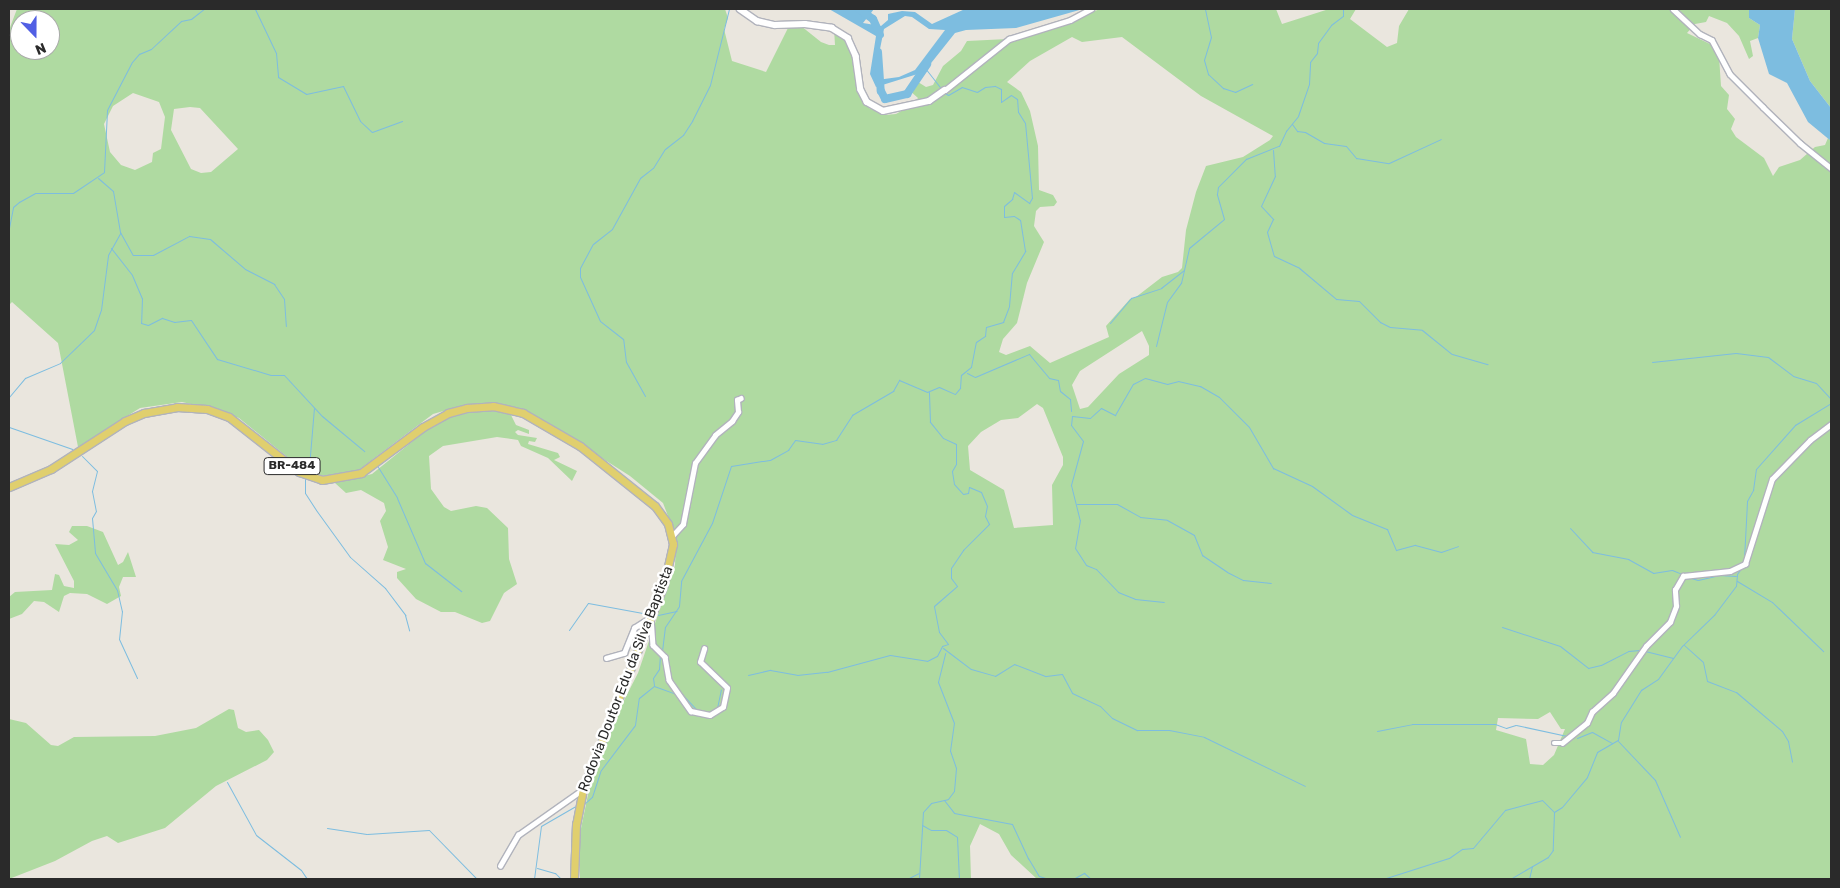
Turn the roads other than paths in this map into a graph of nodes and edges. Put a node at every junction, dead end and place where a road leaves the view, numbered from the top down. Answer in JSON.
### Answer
{"nodes":[{"id":1,"x":740,"y":9,"type":"edge"},
{"id":2,"x":1091,"y":9,"type":"edge"},
{"id":3,"x":1673,"y":9,"type":"edge"},
{"id":4,"x":944,"y":92,"type":"joint"},
{"id":5,"x":1831,"y":168,"type":"edge"},
{"id":6,"x":741,"y":398,"type":"dead end"},
{"id":7,"x":1831,"y":424,"type":"edge"},
{"id":8,"x":9,"y":488,"type":"edge"},
{"id":9,"x":672,"y":536,"type":"junction"},
{"id":10,"x":651,"y":617,"type":"junction"},
{"id":11,"x":704,"y":649,"type":"dead end"},
{"id":12,"x":606,"y":658,"type":"dead end"},
{"id":13,"x":1554,"y":743,"type":"dead end"},
{"id":14,"x":583,"y":789,"type":"junction"},
{"id":15,"x":500,"y":866,"type":"dead end"},
{"id":16,"x":574,"y":879,"type":"edge"}],
"edges":[{"from":1,"to":4,"type":"street"},
{"from":2,"to":4,"type":"street"},
{"from":3,"to":5,"type":"street"},
{"from":6,"to":9,"type":"street"},
{"from":7,"to":13,"type":"street"},
{"from":8,"to":9,"type":"main road","name":"Rodovia Doutor Edu da Silva Baptista","number":"BR-484"},
{"from":9,"to":10,"type":"main road","name":"Rodovia Doutor Edu da Silva Baptista","number":"BR-484"},
{"from":10,"to":11,"type":"street"},
{"from":10,"to":12,"type":"street"},
{"from":10,"to":14,"type":"main road","name":"Rodovia Doutor Edu da Silva Baptista","number":"BR-484"},
{"from":14,"to":15,"type":"street"},
{"from":14,"to":16,"type":"main road","name":"Rodovia Doutor Edu da Silva Baptista","number":"BR-484"}]}
